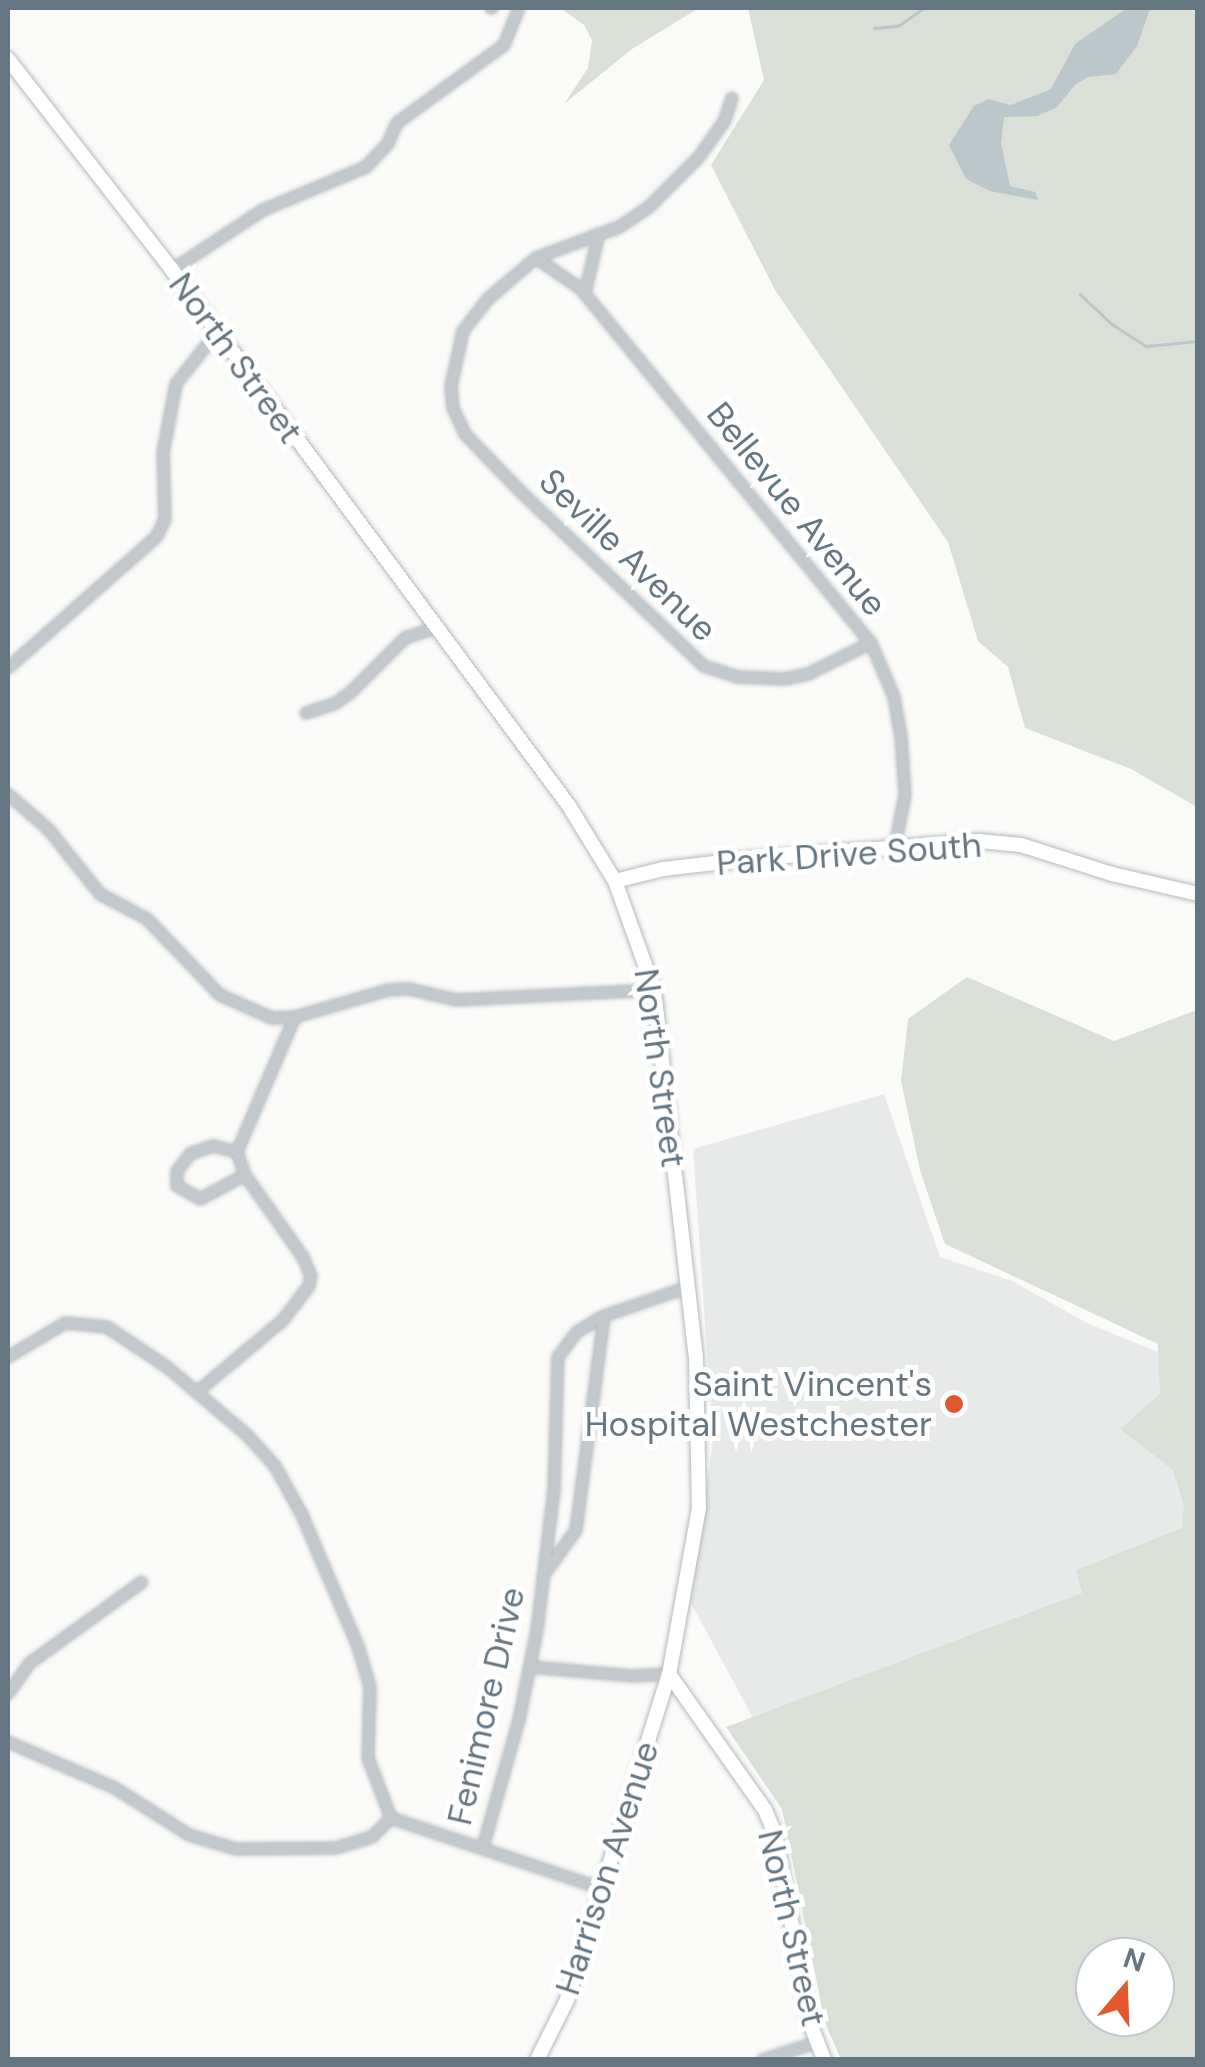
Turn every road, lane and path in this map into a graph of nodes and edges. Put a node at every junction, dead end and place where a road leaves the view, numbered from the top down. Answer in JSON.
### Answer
{"nodes":[{"id":1,"x":519,"y":8,"type":"edge"},
{"id":2,"x":8,"y":59,"type":"edge"},
{"id":3,"x":732,"y":98,"type":"dead end"},
{"id":4,"x":600,"y":234,"type":"junction"},
{"id":5,"x":536,"y":258,"type":"junction"},
{"id":6,"x":172,"y":270,"type":"junction"},
{"id":7,"x":584,"y":293,"type":"junction"},
{"id":8,"x":217,"y":332,"type":"junction"},
{"id":9,"x":435,"y":628,"type":"junction"},
{"id":10,"x":870,"y":643,"type":"junction"},
{"id":11,"x":8,"y":668,"type":"edge"},
{"id":12,"x":306,"y":712,"type":"dead end"},
{"id":13,"x":8,"y":794,"type":"edge"},
{"id":14,"x":894,"y":846,"type":"junction"},
{"id":15,"x":615,"y":882,"type":"junction"},
{"id":16,"x":1198,"y":894,"type":"edge"},
{"id":17,"x":654,"y":990,"type":"junction"},
{"id":18,"x":296,"y":1017,"type":"junction"},
{"id":19,"x":236,"y":1152,"type":"junction"},
{"id":20,"x":245,"y":1175,"type":"junction"},
{"id":21,"x":688,"y":1287,"type":"junction"},
{"id":22,"x":604,"y":1316,"type":"junction"},
{"id":23,"x":8,"y":1357,"type":"edge"},
{"id":24,"x":197,"y":1392,"type":"junction"},
{"id":25,"x":544,"y":1576,"type":"junction"},
{"id":26,"x":142,"y":1582,"type":"dead end"},
{"id":27,"x":530,"y":1667,"type":"junction"},
{"id":28,"x":668,"y":1674,"type":"junction"},
{"id":29,"x":8,"y":1694,"type":"edge"},
{"id":30,"x":8,"y":1742,"type":"edge"},
{"id":31,"x":391,"y":1818,"type":"junction"},
{"id":32,"x":483,"y":1848,"type":"junction"},
{"id":33,"x":603,"y":1889,"type":"junction"},
{"id":34,"x":817,"y":2042,"type":"junction"},
{"id":35,"x":537,"y":2060,"type":"edge"},
{"id":36,"x":763,"y":2060,"type":"edge"},
{"id":37,"x":824,"y":2060,"type":"edge"}],
"edges":[{"from":1,"to":6,"type":"street"},
{"from":2,"to":6,"type":"main road","name":"North Street"},
{"from":3,"to":4,"type":"street"},
{"from":4,"to":5,"type":"street"},
{"from":4,"to":7,"type":"street"},
{"from":5,"to":7,"type":"street","name":"Bellevue Avenue"},
{"from":5,"to":10,"type":"street","name":"Seville Avenue"},
{"from":6,"to":8,"type":"main road","name":"North Street"},
{"from":7,"to":10,"type":"street","name":"Bellevue Avenue"},
{"from":8,"to":9,"type":"main road","name":"North Street"},
{"from":8,"to":11,"type":"street"},
{"from":9,"to":12,"type":"street"},
{"from":9,"to":15,"type":"main road","name":"North Street"},
{"from":10,"to":14,"type":"street","name":"Bellevue Avenue"},
{"from":13,"to":18,"type":"street"},
{"from":14,"to":15,"type":"main road","name":"Park Drive South"},
{"from":14,"to":16,"type":"main road","name":"Park Drive South"},
{"from":15,"to":17,"type":"main road","name":"North Street"},
{"from":17,"to":18,"type":"street"},
{"from":17,"to":21,"type":"main road","name":"North Street"},
{"from":18,"to":19,"type":"street"},
{"from":19,"to":20,"type":"street"},
{"from":19,"to":20,"type":"street"},
{"from":20,"to":24,"type":"street"},
{"from":21,"to":22,"type":"street","name":"Fenimore Drive"},
{"from":21,"to":28,"type":"main road","name":"North Street"},
{"from":22,"to":25,"type":"street","name":"Fenimore Drive"},
{"from":22,"to":25,"type":"street","name":"Fenimore Drive"},
{"from":23,"to":24,"type":"street"},
{"from":24,"to":31,"type":"street"},
{"from":25,"to":27,"type":"street","name":"Fenimore Drive"},
{"from":26,"to":29,"type":"street"},
{"from":27,"to":28,"type":"street"},
{"from":27,"to":32,"type":"street","name":"Fenimore Drive"},
{"from":28,"to":33,"type":"main road","name":"Harrison Avenue"},
{"from":28,"to":34,"type":"main road","name":"North Street"},
{"from":30,"to":31,"type":"street"},
{"from":31,"to":32,"type":"street"},
{"from":32,"to":33,"type":"street"},
{"from":33,"to":35,"type":"main road","name":"Harrison Avenue"},
{"from":34,"to":36,"type":"street"},
{"from":34,"to":37,"type":"main road","name":"North Street"}]}
